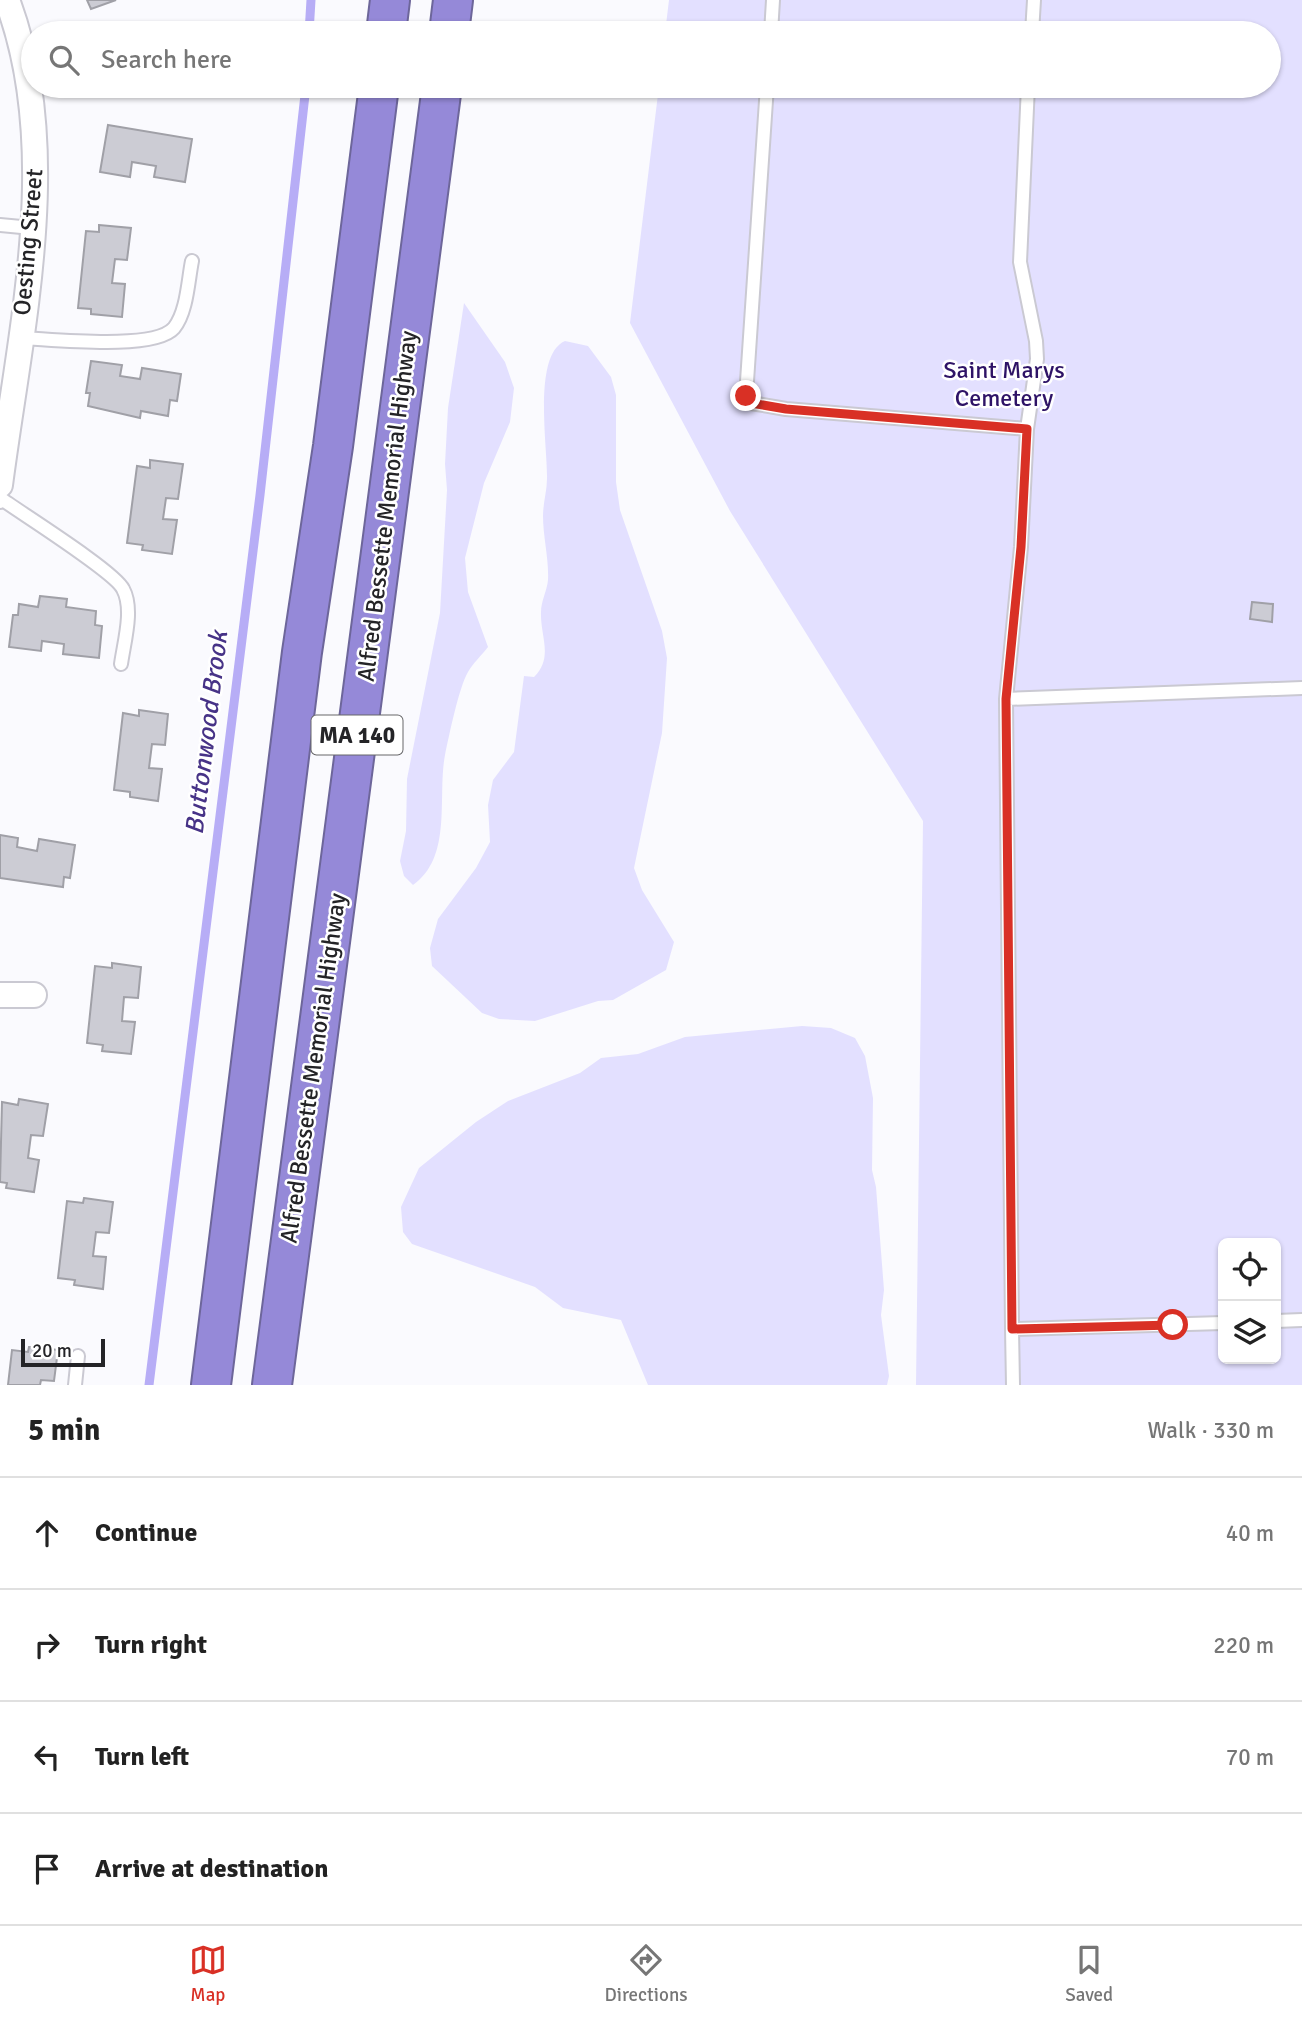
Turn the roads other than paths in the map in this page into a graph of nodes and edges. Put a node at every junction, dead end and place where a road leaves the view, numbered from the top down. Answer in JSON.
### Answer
{"nodes":[{"id":1,"x":7,"y":0,"type":"edge"},
{"id":2,"x":390,"y":0,"type":"edge"},
{"id":3,"x":453,"y":0,"type":"edge"},
{"id":4,"x":773,"y":0,"type":"edge"},
{"id":5,"x":1034,"y":0,"type":"edge"},
{"id":6,"x":387,"y":21,"type":"edge"},
{"id":7,"x":450,"y":21,"type":"edge"},
{"id":8,"x":772,"y":21,"type":"edge"},
{"id":9,"x":1033,"y":21,"type":"edge"},
{"id":10,"x":21,"y":45,"type":"edge"},
{"id":11,"x":32,"y":98,"type":"edge"},
{"id":12,"x":377,"y":98,"type":"edge"},
{"id":13,"x":440,"y":98,"type":"edge"},
{"id":14,"x":766,"y":98,"type":"edge"},
{"id":15,"x":1027,"y":98,"type":"edge"},
{"id":16,"x":0,"y":225,"type":"edge"},
{"id":17,"x":32,"y":228,"type":"junction"},
{"id":18,"x":192,"y":261,"type":"dead end"},
{"id":19,"x":20,"y":338,"type":"junction"},
{"id":20,"x":1027,"y":429,"type":"junction"},
{"id":21,"x":1,"y":493,"type":"edge"},
{"id":22,"x":121,"y":663,"type":"dead end"},
{"id":23,"x":1302,"y":688,"type":"edge"},
{"id":24,"x":1006,"y":699,"type":"junction"},
{"id":25,"x":0,"y":995,"type":"edge"},
{"id":26,"x":34,"y":995,"type":"dead end"},
{"id":27,"x":1302,"y":1320,"type":"edge"},
{"id":28,"x":1281,"y":1321,"type":"edge"},
{"id":29,"x":1218,"y":1323,"type":"edge"},
{"id":30,"x":1012,"y":1329,"type":"junction"},
{"id":31,"x":78,"y":1356,"type":"dead end"},
{"id":32,"x":75,"y":1385,"type":"edge"},
{"id":33,"x":211,"y":1385,"type":"edge"},
{"id":34,"x":272,"y":1385,"type":"edge"},
{"id":35,"x":1013,"y":1385,"type":"edge"}],
"edges":[{"from":1,"to":10,"type":"street","name":"Oesting Street"},
{"from":2,"to":6,"type":"highway"},
{"from":3,"to":7,"type":"highway"},
{"from":4,"to":8,"type":"lane"},
{"from":5,"to":9,"type":"lane"},
{"from":11,"to":17,"type":"street","name":"Oesting Street"},
{"from":12,"to":33,"type":"highway","number":"MA 140"},
{"from":13,"to":34,"type":"highway","name":"Alfred Bessette Memorial Highway","number":"MA 140"},
{"from":14,"to":20,"type":"lane"},
{"from":15,"to":20,"type":"lane"},
{"from":16,"to":17,"type":"lane"},
{"from":17,"to":19,"type":"street","name":"Oesting Street"},
{"from":18,"to":19,"type":"lane"},
{"from":19,"to":21,"type":"street","name":"Oesting Street"},
{"from":20,"to":24,"type":"lane"},
{"from":21,"to":22,"type":"lane"},
{"from":23,"to":24,"type":"lane"},
{"from":24,"to":30,"type":"lane"},
{"from":25,"to":26,"type":"street"},
{"from":27,"to":28,"type":"lane"},
{"from":29,"to":30,"type":"lane"},
{"from":30,"to":35,"type":"lane"},
{"from":31,"to":32,"type":"lane"}]}
